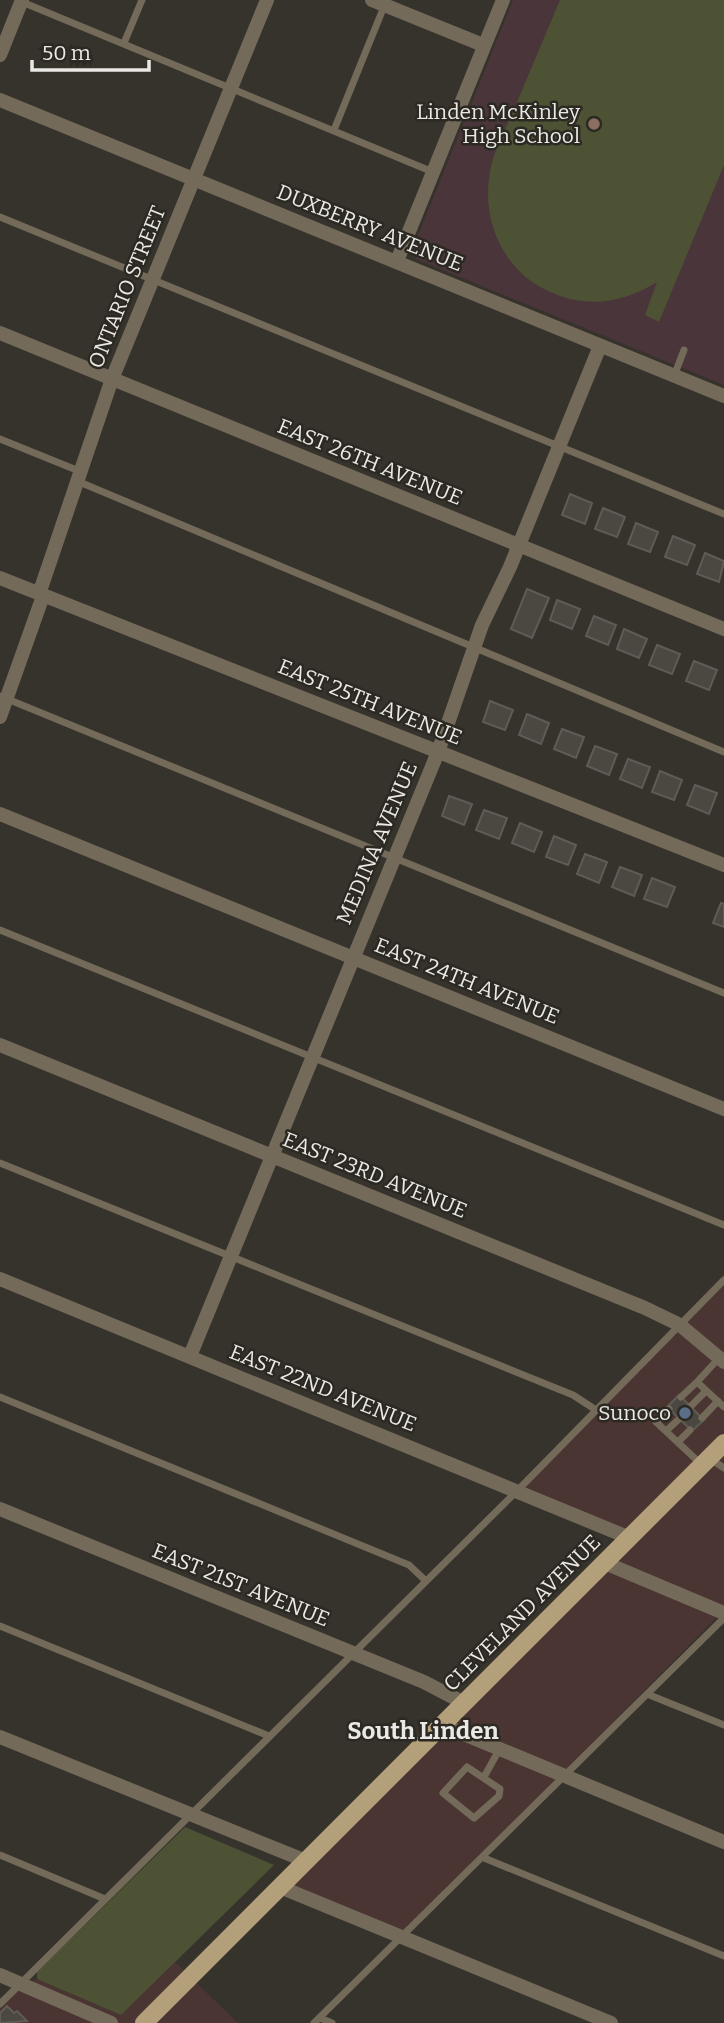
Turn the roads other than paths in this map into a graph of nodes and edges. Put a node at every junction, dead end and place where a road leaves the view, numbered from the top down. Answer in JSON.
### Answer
{"nodes":[{"id":1,"x":142,"y":0,"type":"edge"},
{"id":2,"x":267,"y":0,"type":"edge"},
{"id":3,"x":503,"y":0,"type":"edge"},
{"id":4,"x":22,"y":1,"type":"edge"},
{"id":5,"x":381,"y":2,"type":"edge"},
{"id":6,"x":124,"y":44,"type":"junction"},
{"id":7,"x":483,"y":45,"type":"junction"},
{"id":8,"x":0,"y":55,"type":"edge"},
{"id":9,"x":231,"y":88,"type":"junction"},
{"id":10,"x":0,"y":100,"type":"edge"},
{"id":11,"x":334,"y":131,"type":"junction"},
{"id":12,"x":433,"y":172,"type":"junction"},
{"id":13,"x":194,"y":180,"type":"junction"},
{"id":14,"x":0,"y":217,"type":"edge"},
{"id":15,"x":397,"y":261,"type":"junction"},
{"id":16,"x":153,"y":278,"type":"junction"},
{"id":17,"x":0,"y":333,"type":"edge"},
{"id":18,"x":600,"y":346,"type":"junction"},
{"id":19,"x":684,"y":350,"type":"dead end"},
{"id":20,"x":674,"y":376,"type":"junction"},
{"id":21,"x":112,"y":379,"type":"junction"},
{"id":22,"x":724,"y":396,"type":"edge"},
{"id":23,"x":0,"y":439,"type":"edge"},
{"id":24,"x":559,"y":448,"type":"junction"},
{"id":25,"x":78,"y":476,"type":"junction"},
{"id":26,"x":724,"y":514,"type":"edge"},
{"id":27,"x":519,"y":545,"type":"junction"},
{"id":28,"x":0,"y":578,"type":"edge"},
{"id":29,"x":41,"y":595,"type":"junction"},
{"id":30,"x":724,"y":629,"type":"edge"},
{"id":31,"x":474,"y":648,"type":"junction"},
{"id":32,"x":3,"y":697,"type":"edge"},
{"id":33,"x":0,"y":717,"type":"edge"},
{"id":34,"x":438,"y":752,"type":"junction"},
{"id":35,"x":724,"y":752,"type":"edge"},
{"id":36,"x":0,"y":814,"type":"edge"},
{"id":37,"x":395,"y":856,"type":"junction"},
{"id":38,"x":724,"y":865,"type":"edge"},
{"id":39,"x":0,"y":930,"type":"edge"},
{"id":40,"x":353,"y":957,"type":"junction"},
{"id":41,"x":724,"y":993,"type":"edge"},
{"id":42,"x":0,"y":1045,"type":"edge"},
{"id":43,"x":313,"y":1057,"type":"junction"},
{"id":44,"x":724,"y":1108,"type":"edge"},
{"id":45,"x":272,"y":1157,"type":"junction"},
{"id":46,"x":0,"y":1163,"type":"edge"},
{"id":47,"x":724,"y":1224,"type":"edge"},
{"id":48,"x":230,"y":1258,"type":"junction"},
{"id":49,"x":0,"y":1279,"type":"edge"},
{"id":50,"x":724,"y":1280,"type":"edge"},
{"id":51,"x":680,"y":1325,"type":"junction"},
{"id":52,"x":190,"y":1356,"type":"junction"},
{"id":53,"x":722,"y":1360,"type":"edge"},
{"id":54,"x":697,"y":1382,"type":"junction"},
{"id":55,"x":706,"y":1391,"type":"junction"},
{"id":56,"x":0,"y":1397,"type":"edge"},
{"id":57,"x":681,"y":1397,"type":"dead end"},
{"id":58,"x":721,"y":1404,"type":"edge"},
{"id":59,"x":690,"y":1407,"type":"dead end"},
{"id":60,"x":669,"y":1409,"type":"dead end"},
{"id":61,"x":596,"y":1410,"type":"junction"},
{"id":62,"x":702,"y":1418,"type":"dead end"},
{"id":63,"x":679,"y":1419,"type":"dead end"},
{"id":64,"x":690,"y":1430,"type":"dead end"},
{"id":65,"x":666,"y":1431,"type":"junction"},
{"id":66,"x":678,"y":1442,"type":"junction"},
{"id":67,"x":724,"y":1443,"type":"edge"},
{"id":68,"x":712,"y":1464,"type":"edge"},
{"id":69,"x":518,"y":1490,"type":"junction"},
{"id":70,"x":0,"y":1509,"type":"edge"},
{"id":71,"x":630,"y":1538,"type":"junction"},
{"id":72,"x":605,"y":1563,"type":"junction"},
{"id":73,"x":426,"y":1581,"type":"junction"},
{"id":74,"x":724,"y":1616,"type":"edge"},
{"id":75,"x":0,"y":1626,"type":"edge"},
{"id":76,"x":353,"y":1653,"type":"junction"},
{"id":77,"x":647,"y":1694,"type":"junction"},
{"id":78,"x":464,"y":1703,"type":"junction"},
{"id":79,"x":442,"y":1725,"type":"junction"},
{"id":80,"x":724,"y":1725,"type":"edge"},
{"id":81,"x":268,"y":1736,"type":"junction"},
{"id":82,"x":0,"y":1737,"type":"edge"},
{"id":83,"x":499,"y":1749,"type":"junction"},
{"id":84,"x":484,"y":1777,"type":"junction"},
{"id":85,"x":565,"y":1777,"type":"junction"},
{"id":86,"x":190,"y":1814,"type":"junction"},
{"id":87,"x":724,"y":1842,"type":"edge"},
{"id":88,"x":0,"y":1855,"type":"edge"},
{"id":89,"x":484,"y":1858,"type":"junction"},
{"id":90,"x":306,"y":1861,"type":"junction"},
{"id":91,"x":280,"y":1887,"type":"junction"},
{"id":92,"x":105,"y":1899,"type":"junction"},
{"id":93,"x":403,"y":1938,"type":"junction"},
{"id":94,"x":724,"y":1956,"type":"edge"},
{"id":95,"x":0,"y":1975,"type":"edge"},
{"id":96,"x":21,"y":1984,"type":"junction"},
{"id":97,"x":0,"y":2004,"type":"edge"},
{"id":98,"x":317,"y":2020,"type":"edge"},
{"id":99,"x":111,"y":2023,"type":"edge"},
{"id":100,"x":144,"y":2023,"type":"edge"},
{"id":101,"x":332,"y":2023,"type":"edge"},
{"id":102,"x":611,"y":2023,"type":"edge"}],
"edges":[{"from":1,"to":6,"type":"lane"},
{"from":2,"to":9,"type":"street","name":"ONTARIO STREET"},
{"from":3,"to":7,"type":"street"},
{"from":4,"to":6,"type":"lane"},
{"from":4,"to":8,"type":"street"},
{"from":5,"to":7,"type":"street"},
{"from":5,"to":11,"type":"lane"},
{"from":6,"to":9,"type":"lane"},
{"from":7,"to":12,"type":"street"},
{"from":9,"to":11,"type":"lane"},
{"from":9,"to":13,"type":"street","name":"ONTARIO STREET"},
{"from":10,"to":13,"type":"street","name":"DUXBERRY AVENUE"},
{"from":11,"to":12,"type":"lane"},
{"from":12,"to":15,"type":"street"},
{"from":13,"to":15,"type":"street","name":"DUXBERRY AVENUE"},
{"from":13,"to":16,"type":"street","name":"ONTARIO STREET"},
{"from":14,"to":16,"type":"lane"},
{"from":15,"to":18,"type":"street","name":"DUXBERRY AVENUE"},
{"from":16,"to":21,"type":"street","name":"ONTARIO STREET"},
{"from":16,"to":24,"type":"lane"},
{"from":17,"to":21,"type":"street","name":"EAST 26TH AVENUE"},
{"from":18,"to":20,"type":"street","name":"DUXBERRY AVENUE"},
{"from":18,"to":24,"type":"street","name":"MEDINA AVENUE"},
{"from":19,"to":20,"type":"lane"},
{"from":20,"to":22,"type":"street","name":"DUXBERRY AVENUE"},
{"from":21,"to":25,"type":"street","name":"ONTARIO STREET"},
{"from":21,"to":27,"type":"street","name":"EAST 26TH AVENUE"},
{"from":23,"to":25,"type":"lane"},
{"from":24,"to":26,"type":"lane"},
{"from":24,"to":27,"type":"street","name":"MEDINA AVENUE"},
{"from":25,"to":29,"type":"street","name":"ONTARIO STREET"},
{"from":25,"to":31,"type":"lane"},
{"from":27,"to":30,"type":"street","name":"EAST 26TH AVENUE"},
{"from":27,"to":31,"type":"street","name":"MEDINA AVENUE"},
{"from":28,"to":29,"type":"street","name":"EAST 25TH AVENUE"},
{"from":29,"to":32,"type":"street","name":"ONTARIO STREET"},
{"from":29,"to":34,"type":"street","name":"EAST 25TH AVENUE"},
{"from":31,"to":34,"type":"street","name":"MEDINA AVENUE"},
{"from":31,"to":35,"type":"lane"},
{"from":32,"to":33,"type":"street","name":"ONTARIO STREET"},
{"from":32,"to":37,"type":"lane"},
{"from":34,"to":37,"type":"street","name":"MEDINA AVENUE"},
{"from":34,"to":38,"type":"street","name":"EAST 25TH AVENUE"},
{"from":36,"to":40,"type":"street","name":"EAST 24TH AVENUE"},
{"from":37,"to":40,"type":"street","name":"MEDINA AVENUE"},
{"from":37,"to":41,"type":"lane"},
{"from":39,"to":43,"type":"lane"},
{"from":40,"to":43,"type":"street","name":"MEDINA AVENUE"},
{"from":40,"to":44,"type":"street","name":"EAST 24TH AVENUE"},
{"from":42,"to":45,"type":"street","name":"EAST 23RD AVENUE"},
{"from":43,"to":45,"type":"street","name":"MEDINA AVENUE"},
{"from":43,"to":47,"type":"lane"},
{"from":45,"to":48,"type":"street","name":"MEDINA AVENUE"},
{"from":45,"to":51,"type":"street","name":"EAST 23RD AVENUE"},
{"from":46,"to":48,"type":"lane"},
{"from":48,"to":52,"type":"street","name":"MEDINA AVENUE"},
{"from":48,"to":61,"type":"lane"},
{"from":49,"to":52,"type":"street","name":"EAST 22ND AVENUE"},
{"from":50,"to":51,"type":"lane"},
{"from":51,"to":53,"type":"street","name":"EAST 23RD AVENUE"},
{"from":51,"to":61,"type":"lane"},
{"from":52,"to":69,"type":"street","name":"EAST 22ND AVENUE"},
{"from":53,"to":54,"type":"lane"},
{"from":54,"to":55,"type":"lane"},
{"from":54,"to":57,"type":"lane"},
{"from":55,"to":58,"type":"lane"},
{"from":55,"to":59,"type":"lane"},
{"from":56,"to":73,"type":"lane"},
{"from":58,"to":62,"type":"lane"},
{"from":60,"to":65,"type":"lane"},
{"from":61,"to":69,"type":"lane"},
{"from":63,"to":65,"type":"lane"},
{"from":64,"to":66,"type":"lane"},
{"from":65,"to":66,"type":"lane"},
{"from":66,"to":68,"type":"lane"},
{"from":67,"to":68,"type":"main road","name":"CLEVELAND AVENUE"},
{"from":68,"to":71,"type":"main road","name":"CLEVELAND AVENUE"},
{"from":69,"to":71,"type":"street","name":"EAST 22ND AVENUE"},
{"from":69,"to":73,"type":"lane"},
{"from":70,"to":76,"type":"street","name":"EAST 21ST AVENUE"},
{"from":71,"to":72,"type":"main road","name":"CLEVELAND AVENUE"},
{"from":72,"to":74,"type":"street"},
{"from":72,"to":78,"type":"main road","name":"CLEVELAND AVENUE"},
{"from":73,"to":76,"type":"lane"},
{"from":74,"to":77,"type":"lane"},
{"from":75,"to":81,"type":"lane"},
{"from":76,"to":78,"type":"street","name":"EAST 21ST AVENUE"},
{"from":76,"to":81,"type":"lane"},
{"from":77,"to":80,"type":"lane"},
{"from":77,"to":85,"type":"lane"},
{"from":78,"to":79,"type":"main road","name":"CLEVELAND AVENUE"},
{"from":79,"to":83,"type":"street"},
{"from":79,"to":90,"type":"main road","name":"CLEVELAND AVENUE"},
{"from":81,"to":86,"type":"lane"},
{"from":82,"to":86,"type":"street"},
{"from":83,"to":84,"type":"lane"},
{"from":83,"to":85,"type":"street"},
{"from":84,"to":84,"type":"lane"},
{"from":85,"to":87,"type":"street"},
{"from":85,"to":89,"type":"lane"},
{"from":86,"to":90,"type":"street"},
{"from":86,"to":92,"type":"lane"},
{"from":88,"to":92,"type":"lane"},
{"from":89,"to":93,"type":"lane"},
{"from":89,"to":94,"type":"lane"},
{"from":90,"to":91,"type":"main road","name":"CLEVELAND AVENUE"},
{"from":91,"to":93,"type":"street"},
{"from":91,"to":100,"type":"main road","name":"CLEVELAND AVENUE"},
{"from":92,"to":96,"type":"lane"},
{"from":93,"to":98,"type":"lane"},
{"from":93,"to":102,"type":"street"},
{"from":95,"to":96,"type":"street"},
{"from":96,"to":97,"type":"lane"},
{"from":96,"to":99,"type":"street"},
{"from":98,"to":101,"type":"lane"}]}
